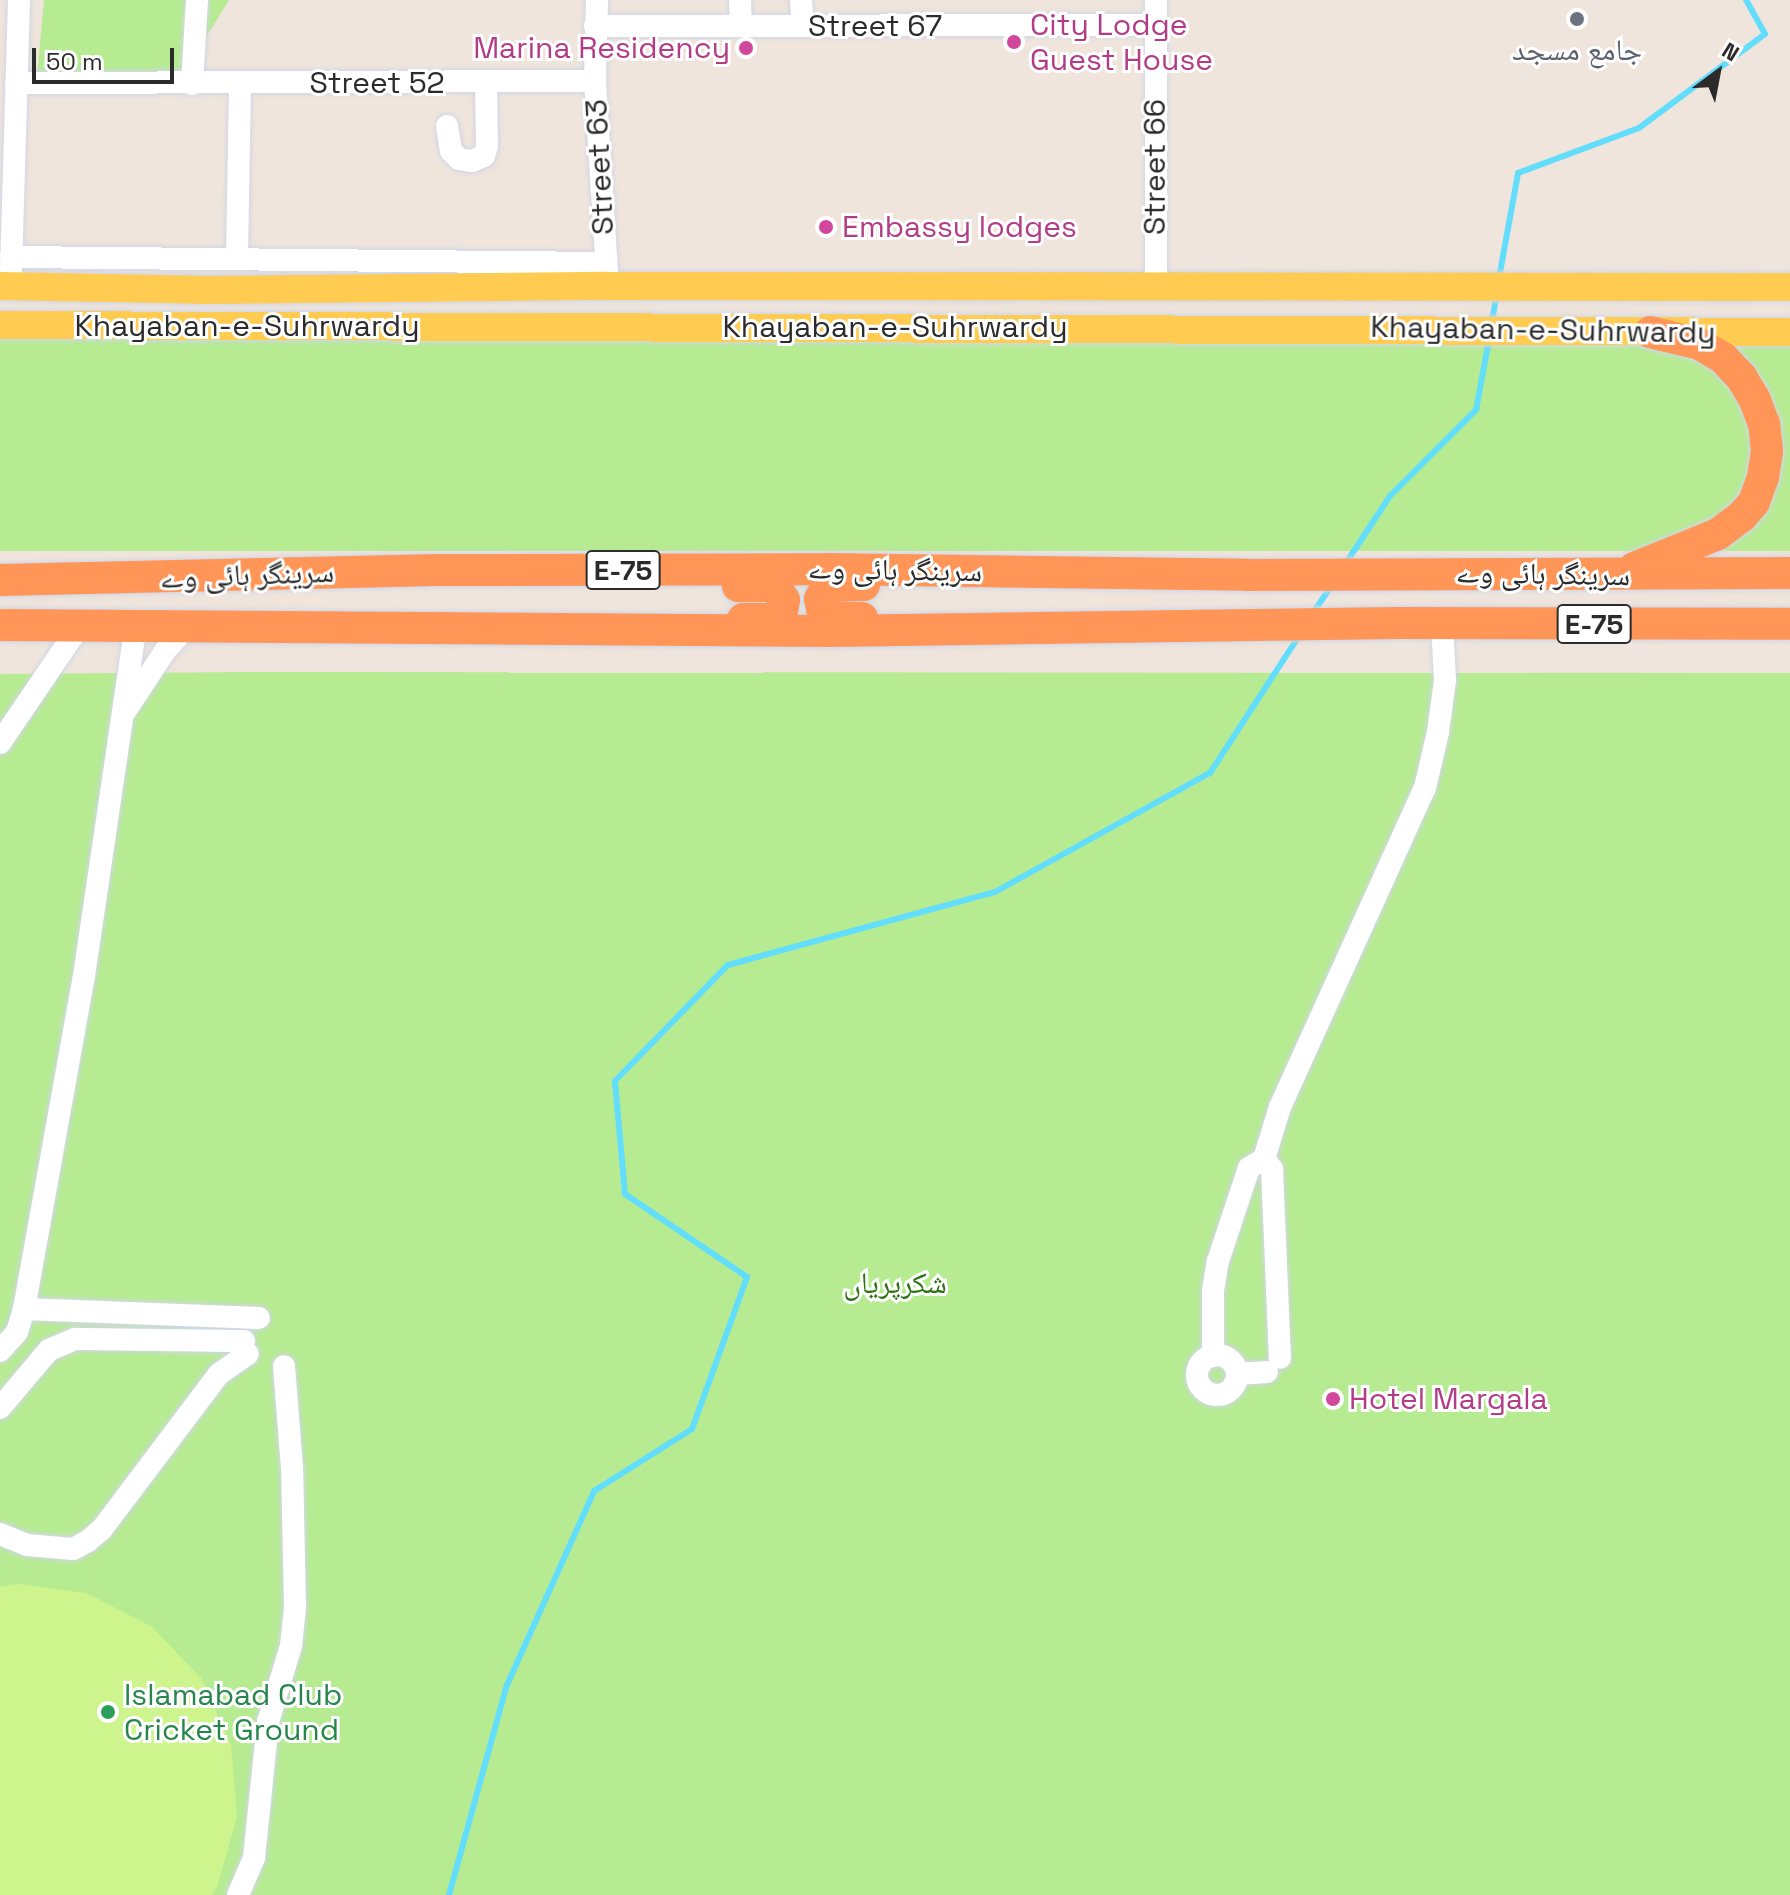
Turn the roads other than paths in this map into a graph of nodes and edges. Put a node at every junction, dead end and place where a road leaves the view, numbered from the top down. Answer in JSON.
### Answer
{"nodes":[{"id":1,"x":19,"y":0,"type":"edge"},
{"id":2,"x":197,"y":0,"type":"edge"},
{"id":3,"x":597,"y":0,"type":"edge"},
{"id":4,"x":740,"y":0,"type":"edge"},
{"id":5,"x":801,"y":0,"type":"edge"},
{"id":6,"x":1156,"y":0,"type":"edge"},
{"id":7,"x":1154,"y":25,"type":"junction"},
{"id":8,"x":595,"y":26,"type":"junction"},
{"id":9,"x":741,"y":26,"type":"junction"},
{"id":10,"x":803,"y":26,"type":"junction"},
{"id":11,"x":595,"y":81,"type":"junction"},
{"id":12,"x":486,"y":82,"type":"junction"},
{"id":13,"x":16,"y":83,"type":"junction"},
{"id":14,"x":192,"y":84,"type":"junction"},
{"id":15,"x":240,"y":84,"type":"junction"},
{"id":16,"x":447,"y":126,"type":"dead end"},
{"id":17,"x":11,"y":257,"type":"junction"},
{"id":18,"x":237,"y":257,"type":"junction"},
{"id":19,"x":607,"y":274,"type":"junction"},
{"id":20,"x":6,"y":286,"type":"edge"},
{"id":21,"x":1156,"y":287,"type":"junction"},
{"id":22,"x":1790,"y":287,"type":"edge"},
{"id":23,"x":1400,"y":288,"type":"junction"},
{"id":24,"x":201,"y":290,"type":"junction"},
{"id":25,"x":0,"y":325,"type":"edge"},
{"id":26,"x":200,"y":326,"type":"junction"},
{"id":27,"x":1387,"y":328,"type":"junction"},
{"id":28,"x":1650,"y":332,"type":"junction"},
{"id":29,"x":1790,"y":332,"type":"edge"},
{"id":30,"x":437,"y":570,"type":"junction"},
{"id":31,"x":1790,"y":573,"type":"edge"},
{"id":32,"x":1168,"y":574,"type":"junction"},
{"id":33,"x":1617,"y":576,"type":"junction"},
{"id":34,"x":0,"y":580,"type":"edge"},
{"id":35,"x":136,"y":623,"type":"junction"},
{"id":36,"x":1442,"y":623,"type":"junction"},
{"id":37,"x":81,"y":624,"type":"junction"},
{"id":38,"x":189,"y":624,"type":"junction"},
{"id":39,"x":1790,"y":624,"type":"edge"},
{"id":40,"x":0,"y":625,"type":"edge"},
{"id":41,"x":1204,"y":627,"type":"junction"},
{"id":42,"x":397,"y":629,"type":"junction"},
{"id":43,"x":122,"y":715,"type":"junction"},
{"id":44,"x":0,"y":743,"type":"edge"},
{"id":45,"x":1264,"y":1159,"type":"junction"},
{"id":46,"x":24,"y":1309,"type":"junction"},
{"id":47,"x":259,"y":1318,"type":"dead end"},
{"id":48,"x":0,"y":1351,"type":"edge"},
{"id":49,"x":1213,"y":1356,"type":"junction"},
{"id":50,"x":284,"y":1366,"type":"dead end"},
{"id":51,"x":1237,"y":1374,"type":"junction"},
{"id":52,"x":0,"y":1408,"type":"edge"},
{"id":53,"x":0,"y":1534,"type":"edge"},
{"id":54,"x":238,"y":1895,"type":"edge"}],
"edges":[{"from":1,"to":13,"type":"street"},
{"from":2,"to":14,"type":"street"},
{"from":3,"to":8,"type":"street","name":"Street 63"},
{"from":4,"to":9,"type":"street"},
{"from":5,"to":10,"type":"street"},
{"from":6,"to":7,"type":"street","name":"Street 66"},
{"from":7,"to":10,"type":"street","name":"Street 67"},
{"from":7,"to":21,"type":"street","name":"Street 66"},
{"from":8,"to":9,"type":"street","name":"Street 67"},
{"from":8,"to":11,"type":"street","name":"Street 63"},
{"from":9,"to":10,"type":"street","name":"Street 67"},
{"from":11,"to":12,"type":"street","name":"Street 52"},
{"from":11,"to":19,"type":"street","name":"Street 63"},
{"from":12,"to":15,"type":"street","name":"Street 52"},
{"from":12,"to":16,"type":"street"},
{"from":13,"to":14,"type":"street","name":"Street 52"},
{"from":13,"to":17,"type":"street"},
{"from":14,"to":15,"type":"street","name":"Street 52"},
{"from":15,"to":18,"type":"street"},
{"from":17,"to":18,"type":"street"},
{"from":17,"to":20,"type":"street"},
{"from":18,"to":19,"type":"street"},
{"from":19,"to":21,"type":"main road","name":"Khayaban-e-Suhrwardy"},
{"from":19,"to":24,"type":"main road","name":"Khayaban-e-Suhrwardy"},
{"from":20,"to":24,"type":"main road","name":"Khayaban-e-Suhrwardy"},
{"from":21,"to":23,"type":"main road","name":"Khayaban-e-Suhrwardy"},
{"from":22,"to":23,"type":"main road","name":"Khayaban-e-Suhrwardy"},
{"from":23,"to":27,"type":"main road"},
{"from":24,"to":26,"type":"main road"},
{"from":25,"to":26,"type":"main road","name":"Khayaban-e-Suhrwardy"},
{"from":26,"to":27,"type":"main road","name":"Khayaban-e-Suhrwardy"},
{"from":27,"to":28,"type":"main road","name":"Khayaban-e-Suhrwardy"},
{"from":28,"to":29,"type":"main road","name":"Khayaban-e-Suhrwardy"},
{"from":28,"to":33,"type":"highway"},
{"from":30,"to":32,"type":"highway","name":"سرینگر ہائی وے","number":"E-75"},
{"from":30,"to":34,"type":"highway","name":"سرینگر ہائی وے","number":"E-75"},
{"from":30,"to":42,"type":"highway"},
{"from":31,"to":33,"type":"highway","name":"سرینگر ہائی وے","number":"E-75"},
{"from":32,"to":33,"type":"highway","name":"سرینگر ہائی وے","number":"E-75"},
{"from":32,"to":41,"type":"highway"},
{"from":35,"to":37,"type":"highway","name":"سرینگر ہائی وے","number":"E-75"},
{"from":35,"to":38,"type":"highway","name":"سرینگر ہائی وے","number":"E-75"},
{"from":35,"to":43,"type":"street"},
{"from":36,"to":39,"type":"highway","name":"سرینگر ہائی وے","number":"E-75"},
{"from":36,"to":41,"type":"highway","name":"سرینگر ہائی وے","number":"E-75"},
{"from":36,"to":45,"type":"street"},
{"from":37,"to":40,"type":"highway","name":"سرینگر ہائی وے","number":"E-75"},
{"from":37,"to":44,"type":"street"},
{"from":38,"to":42,"type":"highway","name":"سرینگر ہائی وے","number":"E-75"},
{"from":38,"to":43,"type":"street"},
{"from":41,"to":42,"type":"highway","name":"سرینگر ہائی وے","number":"E-75"},
{"from":43,"to":46,"type":"street"},
{"from":45,"to":49,"type":"street"},
{"from":45,"to":51,"type":"street"},
{"from":46,"to":47,"type":"street"},
{"from":46,"to":48,"type":"street"},
{"from":49,"to":51,"type":"street"},
{"from":49,"to":51,"type":"street"},
{"from":50,"to":54,"type":"street"},
{"from":52,"to":53,"type":"street"}]}
